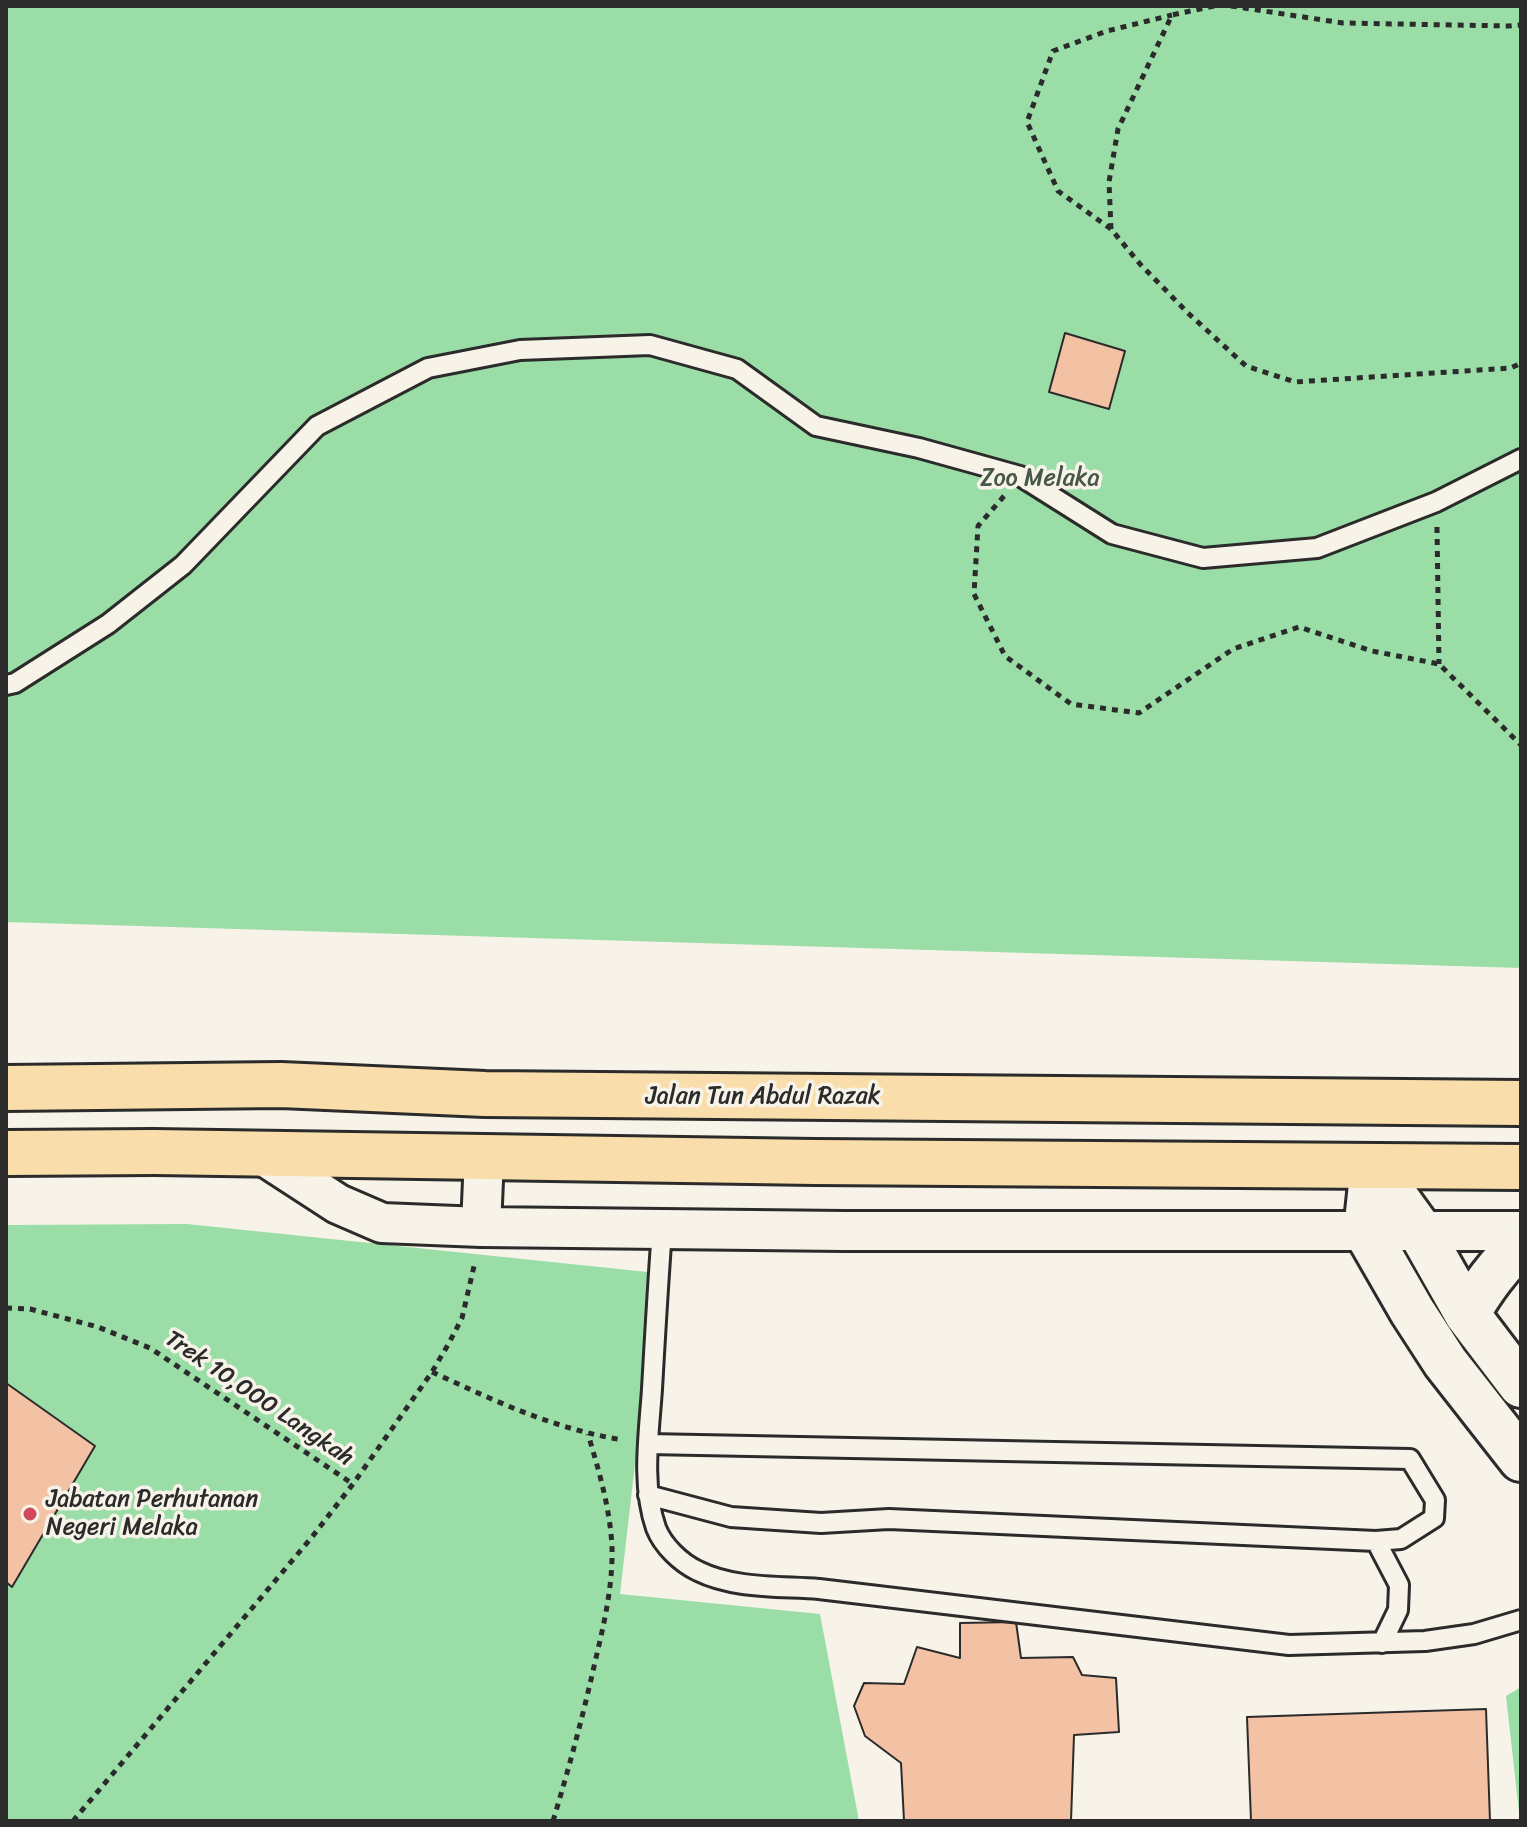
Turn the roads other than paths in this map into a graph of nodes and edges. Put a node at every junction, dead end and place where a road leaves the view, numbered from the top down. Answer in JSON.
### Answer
{"nodes":[{"id":1,"x":1521,"y":459,"type":"edge"},
{"id":2,"x":6,"y":685,"type":"edge"},
{"id":3,"x":6,"y":1088,"type":"edge"},
{"id":4,"x":1255,"y":1102,"type":"junction"},
{"id":5,"x":1470,"y":1103,"type":"junction"},
{"id":6,"x":1521,"y":1103,"type":"edge"},
{"id":7,"x":6,"y":1153,"type":"edge"},
{"id":8,"x":261,"y":1154,"type":"junction"},
{"id":9,"x":484,"y":1157,"type":"junction"},
{"id":10,"x":1373,"y":1166,"type":"junction"},
{"id":11,"x":1521,"y":1167,"type":"edge"},
{"id":12,"x":481,"y":1227,"type":"junction"},
{"id":13,"x":662,"y":1230,"type":"junction"},
{"id":14,"x":1366,"y":1231,"type":"junction"},
{"id":15,"x":1420,"y":1231,"type":"junction"},
{"id":16,"x":1521,"y":1231,"type":"edge"},
{"id":17,"x":1521,"y":1246,"type":"edge"},
{"id":18,"x":1467,"y":1314,"type":"junction"},
{"id":19,"x":1521,"y":1385,"type":"edge"},
{"id":20,"x":648,"y":1444,"type":"junction"},
{"id":21,"x":1521,"y":1459,"type":"edge"},
{"id":22,"x":648,"y":1495,"type":"junction"},
{"id":23,"x":1376,"y":1541,"type":"junction"},
{"id":24,"x":1521,"y":1620,"type":"edge"},
{"id":25,"x":1382,"y":1643,"type":"junction"}],
"edges":[{"from":1,"to":2,"type":"lane"},
{"from":3,"to":4,"type":"highway","name":"Jalan Tun Abdul Razak"},
{"from":4,"to":5,"type":"highway","name":"Jalan Tun Abdul Razak"},
{"from":4,"to":10,"type":"highway"},
{"from":5,"to":6,"type":"highway","name":"Jalan Tun Abdul Razak"},
{"from":5,"to":10,"type":"highway"},
{"from":7,"to":8,"type":"highway"},
{"from":8,"to":9,"type":"highway"},
{"from":8,"to":12,"type":"street"},
{"from":9,"to":10,"type":"highway"},
{"from":9,"to":12,"type":"street"},
{"from":10,"to":11,"type":"highway"},
{"from":10,"to":14,"type":"street"},
{"from":10,"to":15,"type":"street"},
{"from":12,"to":13,"type":"street"},
{"from":13,"to":14,"type":"street"},
{"from":13,"to":20,"type":"lane"},
{"from":14,"to":15,"type":"street"},
{"from":14,"to":21,"type":"street"},
{"from":15,"to":16,"type":"street"},
{"from":15,"to":18,"type":"street"},
{"from":17,"to":18,"type":"street"},
{"from":18,"to":19,"type":"street"},
{"from":20,"to":22,"type":"lane"},
{"from":20,"to":23,"type":"lane"},
{"from":22,"to":23,"type":"lane"},
{"from":22,"to":25,"type":"lane"},
{"from":23,"to":25,"type":"lane"},
{"from":24,"to":25,"type":"lane"}]}
